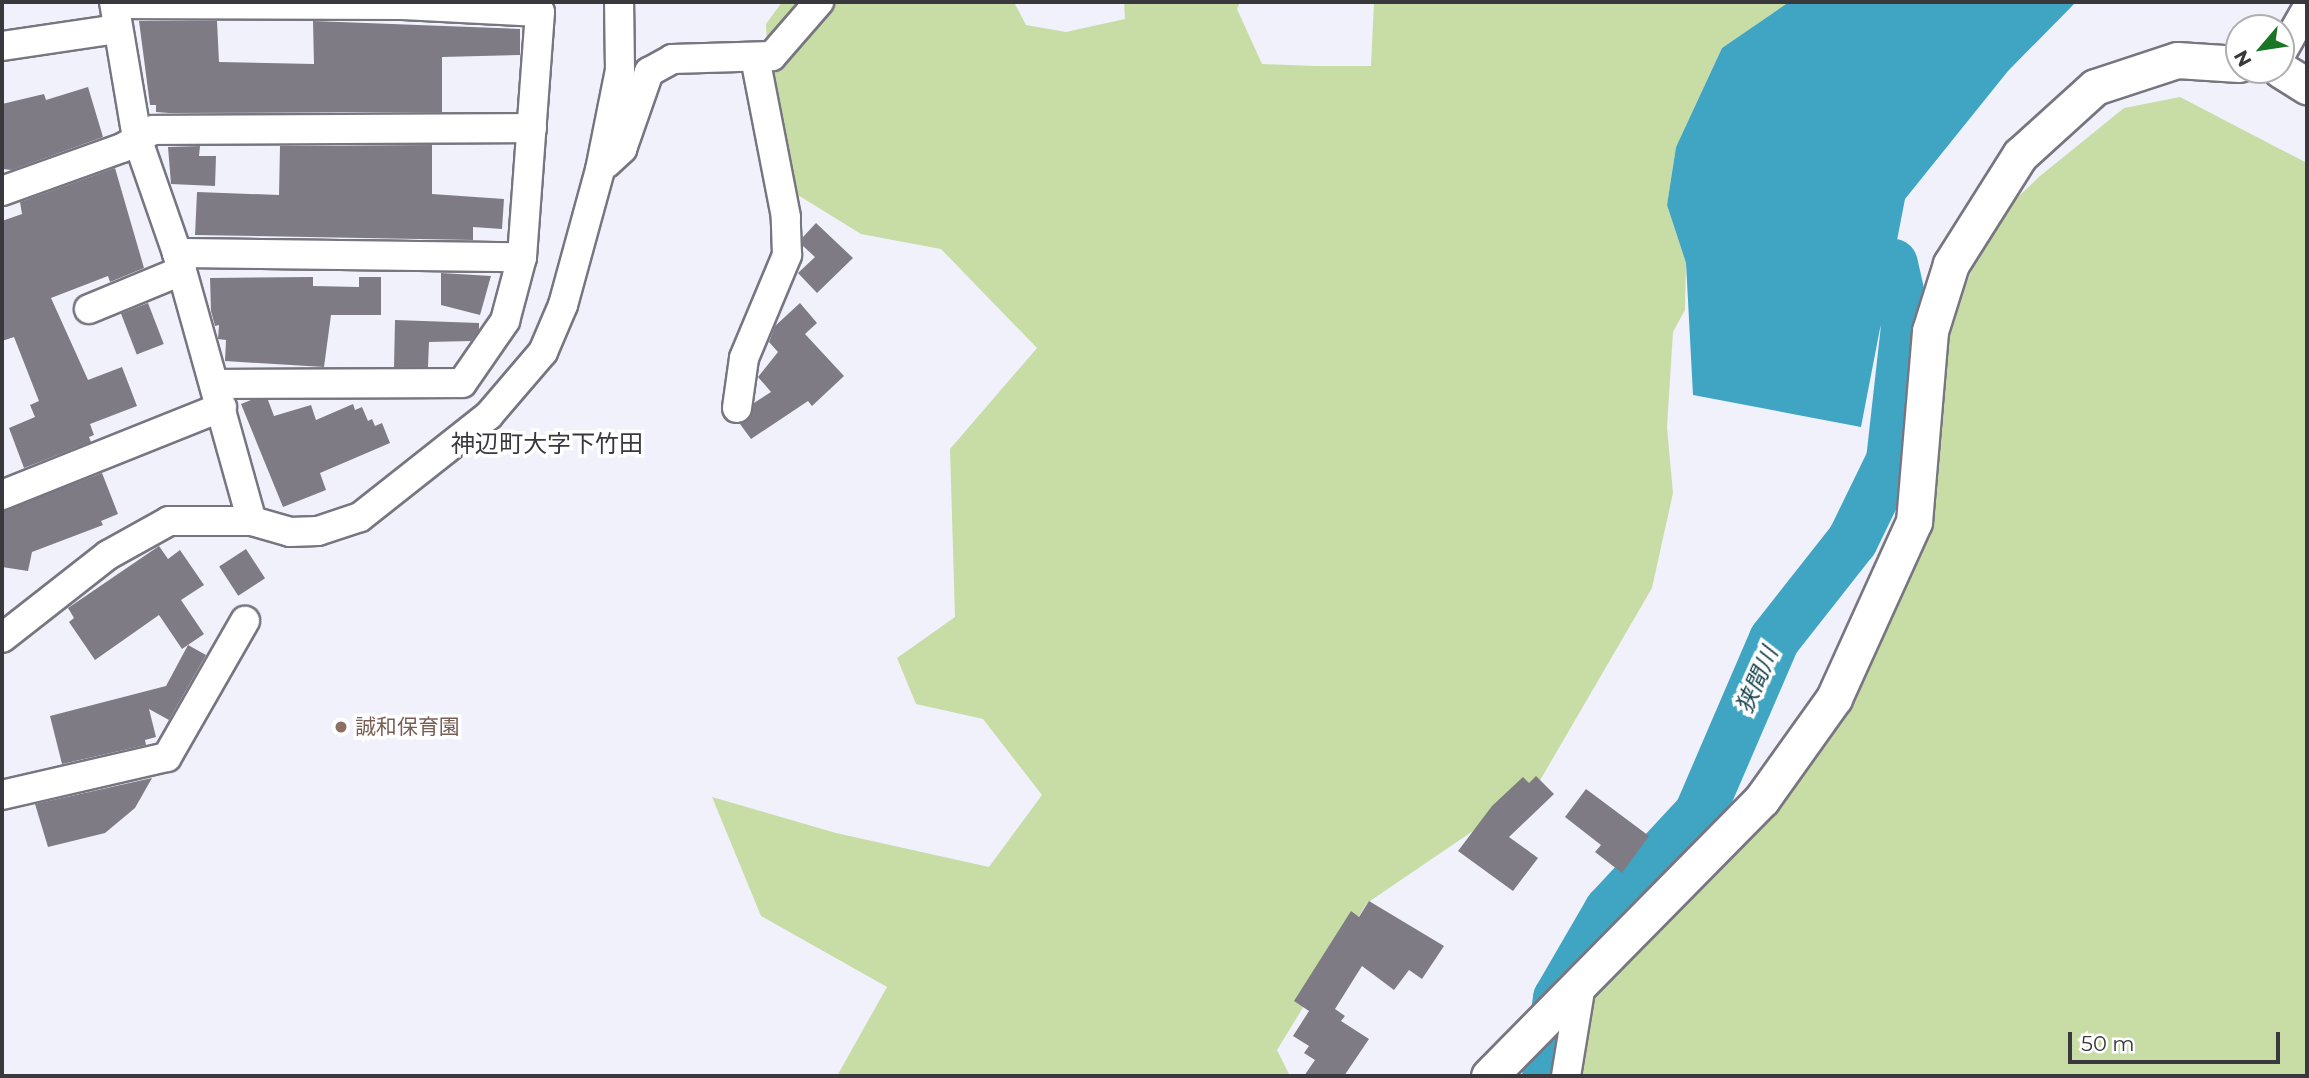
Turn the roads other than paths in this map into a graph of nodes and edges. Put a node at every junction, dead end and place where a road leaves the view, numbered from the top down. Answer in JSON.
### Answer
{"nodes":[{"id":1,"x":619,"y":2,"type":"edge"},
{"id":2,"x":819,"y":2,"type":"edge"},
{"id":3,"x":403,"y":3,"type":"edge"},
{"id":4,"x":2307,"y":8,"type":"edge"},
{"id":5,"x":115,"y":12,"type":"edge"},
{"id":6,"x":2295,"y":29,"type":"edge"},
{"id":7,"x":2,"y":46,"type":"edge"},
{"id":8,"x":755,"y":57,"type":"junction"},
{"id":9,"x":2225,"y":63,"type":"edge"},
{"id":10,"x":532,"y":128,"type":"junction"},
{"id":11,"x":137,"y":138,"type":"junction"},
{"id":12,"x":600,"y":170,"type":"junction"},
{"id":13,"x":2,"y":191,"type":"edge"},
{"id":14,"x":522,"y":257,"type":"junction"},
{"id":15,"x":179,"y":262,"type":"junction"},
{"id":16,"x":89,"y":309,"type":"dead end"},
{"id":17,"x":219,"y":395,"type":"junction"},
{"id":18,"x":737,"y":408,"type":"dead end"},
{"id":19,"x":2,"y":495,"type":"edge"},
{"id":20,"x":252,"y":521,"type":"junction"},
{"id":21,"x":245,"y":621,"type":"dead end"},
{"id":22,"x":2,"y":638,"type":"edge"},
{"id":23,"x":2,"y":795,"type":"edge"},
{"id":24,"x":1581,"y":984,"type":"junction"},
{"id":25,"x":1489,"y":1076,"type":"edge"},
{"id":26,"x":1566,"y":1076,"type":"edge"}],
"edges":[{"from":1,"to":12,"type":"street"},
{"from":2,"to":8,"type":"street"},
{"from":3,"to":5,"type":"street"},
{"from":3,"to":10,"type":"street"},
{"from":4,"to":6,"type":"street"},
{"from":5,"to":7,"type":"street"},
{"from":5,"to":11,"type":"street"},
{"from":8,"to":12,"type":"street"},
{"from":8,"to":18,"type":"street"},
{"from":9,"to":24,"type":"street"},
{"from":10,"to":11,"type":"street"},
{"from":10,"to":14,"type":"street"},
{"from":11,"to":13,"type":"street"},
{"from":11,"to":15,"type":"street"},
{"from":12,"to":20,"type":"street"},
{"from":14,"to":15,"type":"street"},
{"from":14,"to":17,"type":"street"},
{"from":15,"to":16,"type":"street"},
{"from":15,"to":17,"type":"street"},
{"from":17,"to":19,"type":"street"},
{"from":17,"to":20,"type":"street"},
{"from":20,"to":22,"type":"street"},
{"from":21,"to":23,"type":"street"},
{"from":24,"to":25,"type":"street"},
{"from":24,"to":26,"type":"street"}]}
